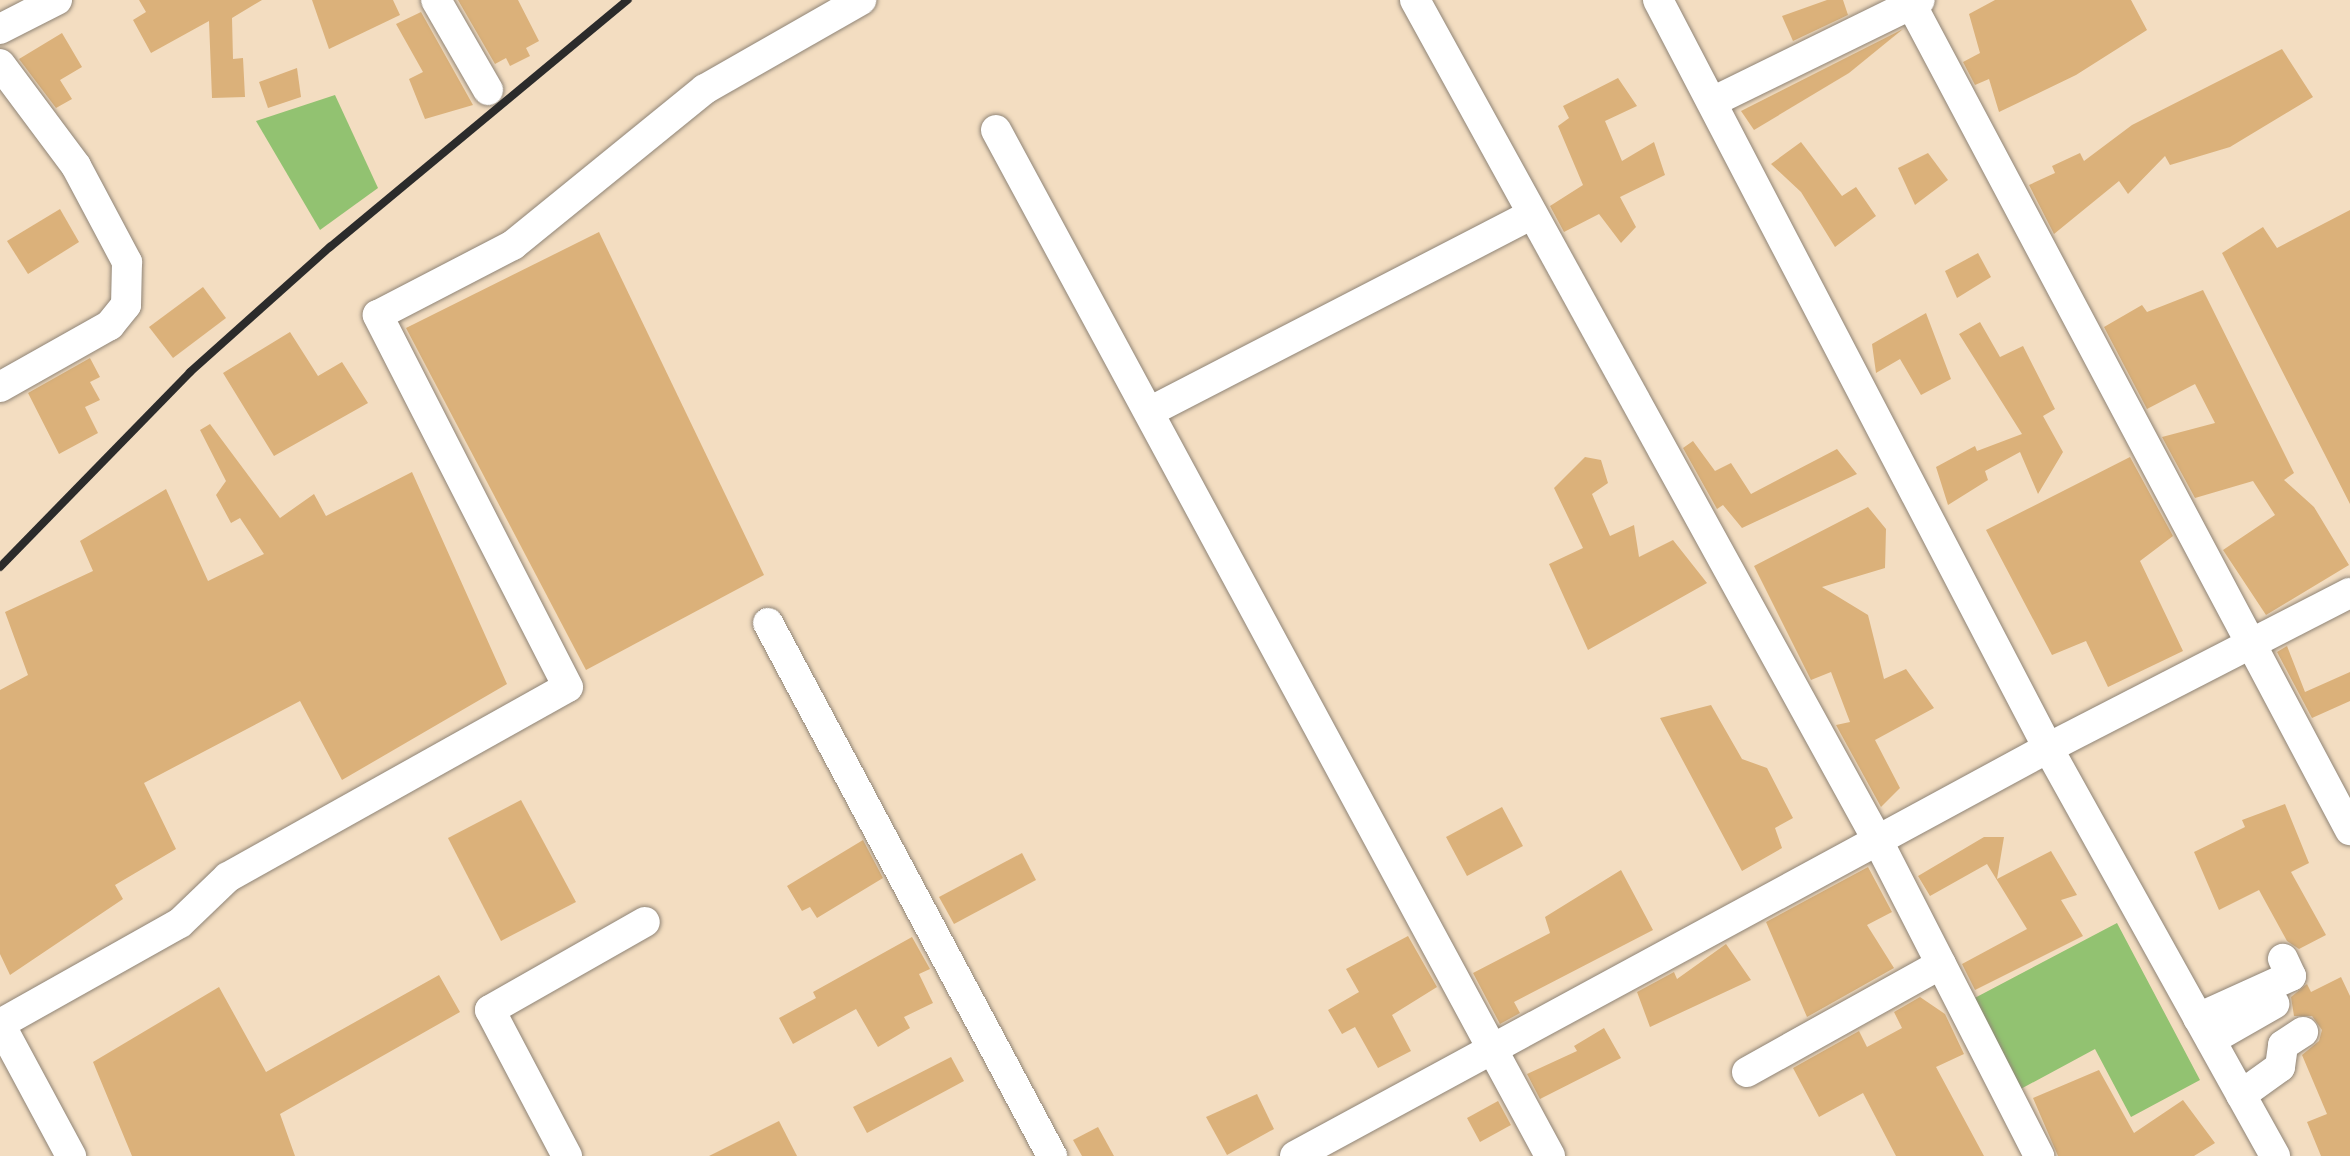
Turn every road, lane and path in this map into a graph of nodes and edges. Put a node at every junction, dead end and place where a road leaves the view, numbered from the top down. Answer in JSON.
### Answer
{"nodes":[{"id":1,"x":57,"y":0,"type":"edge"},
{"id":2,"x":436,"y":0,"type":"edge"},
{"id":3,"x":861,"y":0,"type":"edge"},
{"id":4,"x":1415,"y":0,"type":"edge"},
{"id":5,"x":1658,"y":0,"type":"edge"},
{"id":6,"x":1914,"y":2,"type":"edge"},
{"id":7,"x":0,"y":29,"type":"edge"},
{"id":8,"x":0,"y":64,"type":"edge"},
{"id":9,"x":488,"y":90,"type":"dead end"},
{"id":10,"x":1714,"y":102,"type":"junction"},
{"id":11,"x":996,"y":130,"type":"dead end"},
{"id":12,"x":1530,"y":215,"type":"junction"},
{"id":13,"x":0,"y":387,"type":"edge"},
{"id":14,"x":1150,"y":412,"type":"junction"},
{"id":15,"x":2350,"y":593,"type":"edge"},
{"id":16,"x":768,"y":623,"type":"dead end"},
{"id":17,"x":2252,"y":644,"type":"junction"},
{"id":18,"x":2048,"y":748,"type":"junction"},
{"id":19,"x":2350,"y":830,"type":"edge"},
{"id":20,"x":1878,"y":842,"type":"junction"},
{"id":21,"x":645,"y":922,"type":"dead end"},
{"id":22,"x":2283,"y":958,"type":"dead end"},
{"id":23,"x":1941,"y":964,"type":"junction"},
{"id":24,"x":2274,"y":1004,"type":"dead end"},
{"id":25,"x":0,"y":1024,"type":"edge"},
{"id":26,"x":2204,"y":1029,"type":"junction"},
{"id":27,"x":2304,"y":1032,"type":"dead end"},
{"id":28,"x":1494,"y":1048,"type":"junction"},
{"id":29,"x":1746,"y":1072,"type":"dead end"},
{"id":30,"x":2241,"y":1095,"type":"junction"},
{"id":31,"x":70,"y":1156,"type":"edge"},
{"id":32,"x":567,"y":1156,"type":"edge"},
{"id":33,"x":1052,"y":1156,"type":"edge"},
{"id":34,"x":1296,"y":1156,"type":"edge"},
{"id":35,"x":1550,"y":1156,"type":"edge"},
{"id":36,"x":2038,"y":1156,"type":"edge"},
{"id":37,"x":2275,"y":1156,"type":"edge"}],
"edges":[{"from":1,"to":7,"type":"street"},
{"from":2,"to":9,"type":"street"},
{"from":3,"to":25,"type":"street"},
{"from":4,"to":12,"type":"street"},
{"from":5,"to":10,"type":"street"},
{"from":6,"to":10,"type":"street"},
{"from":6,"to":17,"type":"street"},
{"from":8,"to":13,"type":"street"},
{"from":10,"to":18,"type":"street"},
{"from":11,"to":14,"type":"street"},
{"from":12,"to":14,"type":"street"},
{"from":12,"to":20,"type":"street"},
{"from":14,"to":28,"type":"street"},
{"from":15,"to":17,"type":"street"},
{"from":16,"to":33,"type":"street"},
{"from":17,"to":18,"type":"street"},
{"from":17,"to":19,"type":"street"},
{"from":18,"to":20,"type":"street"},
{"from":18,"to":26,"type":"street"},
{"from":20,"to":23,"type":"street"},
{"from":20,"to":28,"type":"street"},
{"from":21,"to":32,"type":"street"},
{"from":22,"to":26,"type":"street"},
{"from":23,"to":29,"type":"street"},
{"from":23,"to":36,"type":"street"},
{"from":24,"to":26,"type":"street"},
{"from":25,"to":31,"type":"street"},
{"from":26,"to":30,"type":"street"},
{"from":27,"to":30,"type":"street"},
{"from":28,"to":34,"type":"street"},
{"from":28,"to":35,"type":"street"},
{"from":30,"to":37,"type":"street"}]}
